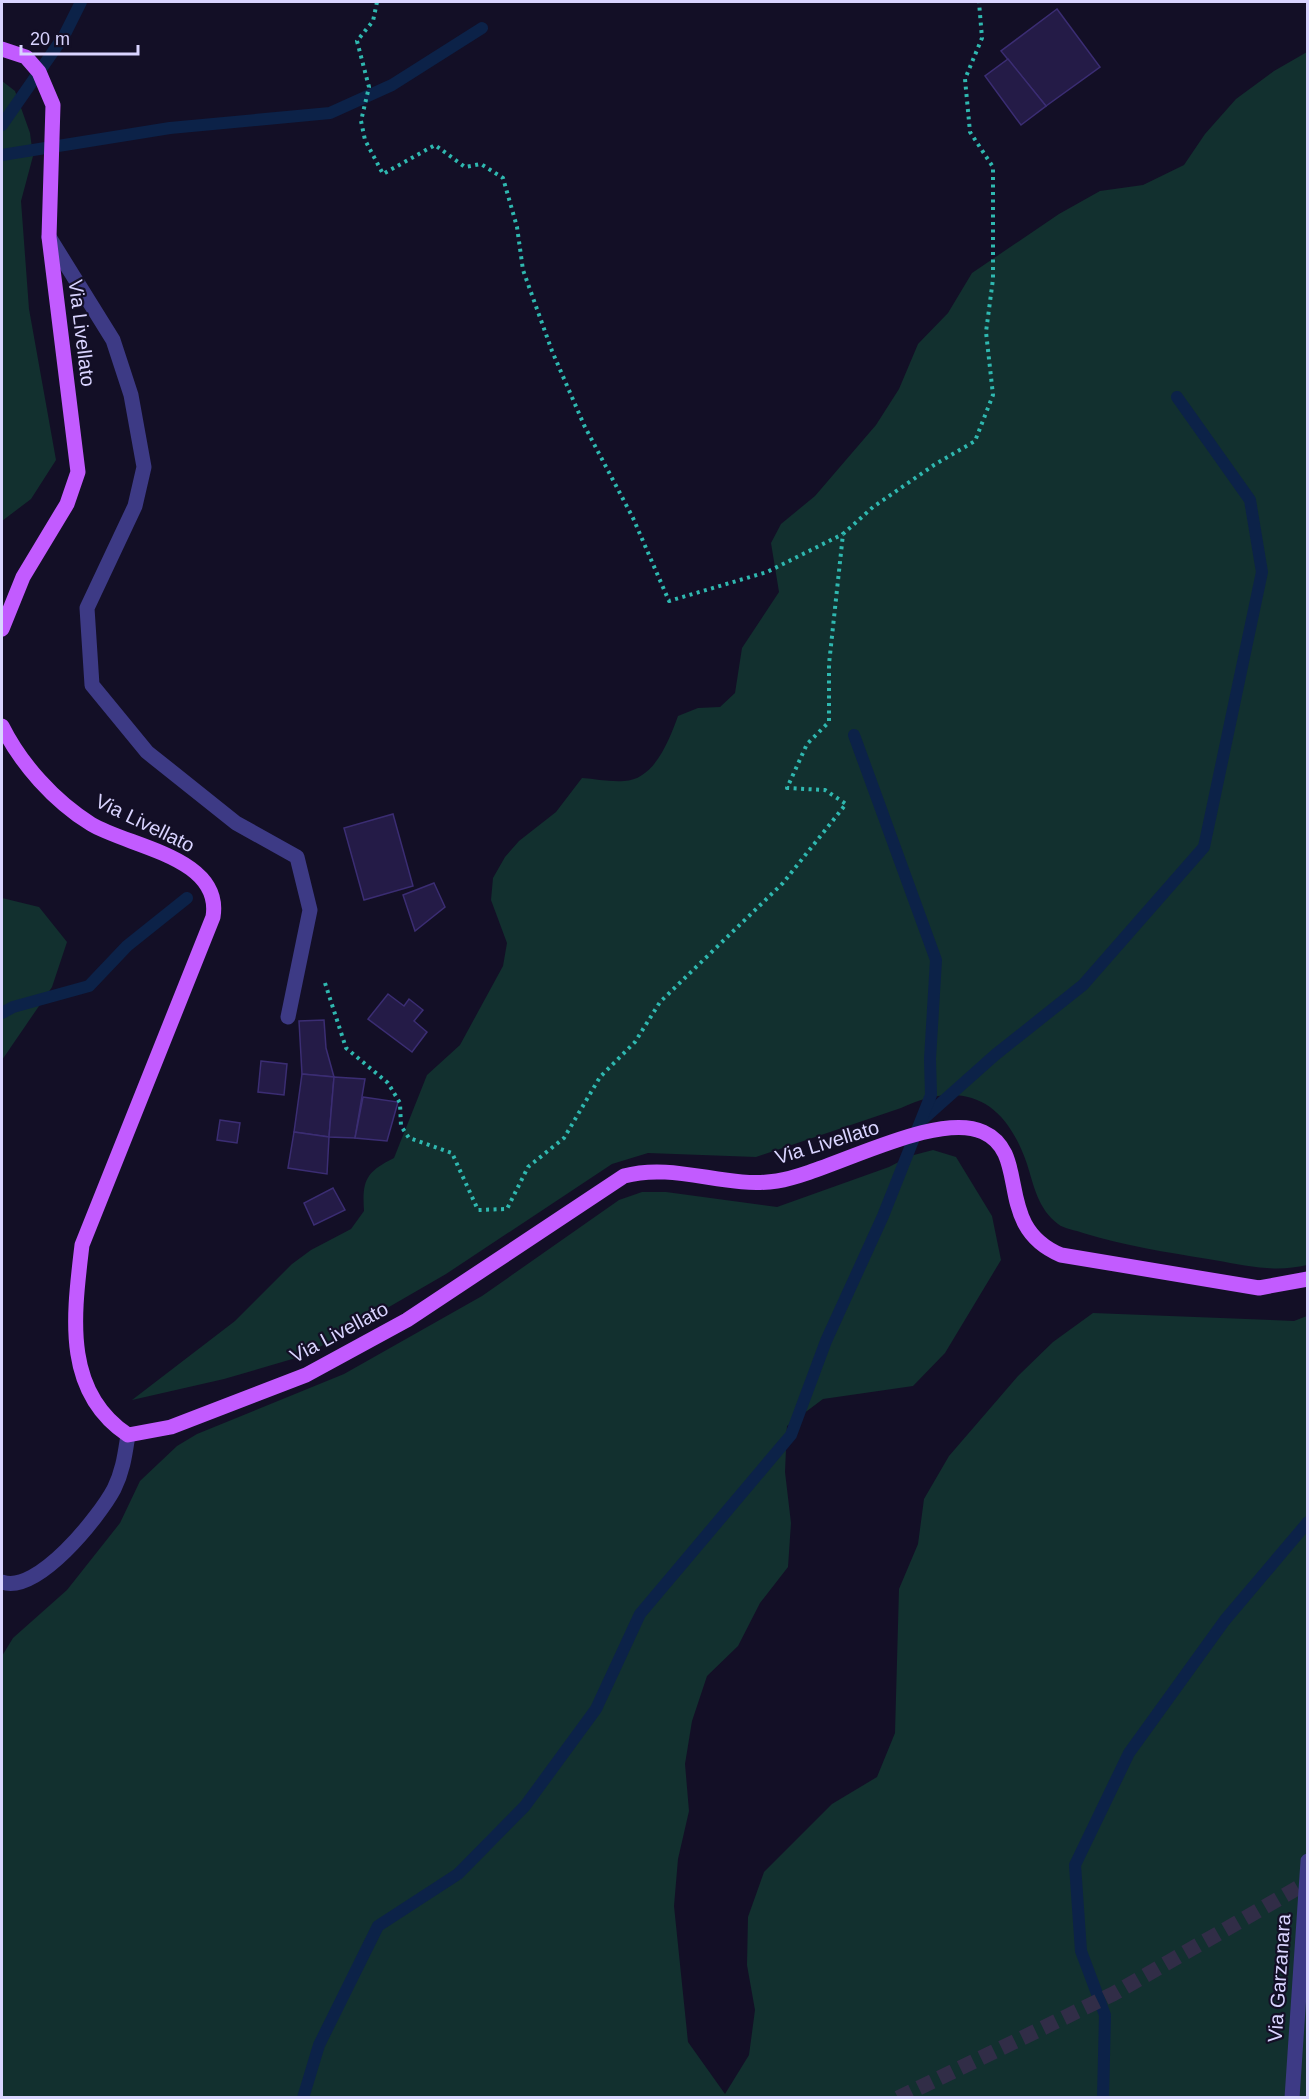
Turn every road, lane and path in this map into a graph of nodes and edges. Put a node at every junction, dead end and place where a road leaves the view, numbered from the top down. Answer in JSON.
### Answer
{"nodes":[{"id":1,"x":377,"y":2,"type":"edge"},
{"id":2,"x":979,"y":2,"type":"edge"},
{"id":3,"x":2,"y":49,"type":"edge"},
{"id":4,"x":50,"y":237,"type":"junction"},
{"id":5,"x":843,"y":534,"type":"junction"},
{"id":6,"x":2,"y":629,"type":"edge"},
{"id":7,"x":2,"y":726,"type":"edge"},
{"id":8,"x":324,"y":979,"type":"dead end"},
{"id":9,"x":288,"y":1017,"type":"dead end"},
{"id":10,"x":1308,"y":1280,"type":"edge"},
{"id":11,"x":128,"y":1435,"type":"junction"},
{"id":12,"x":2,"y":1581,"type":"edge"},
{"id":13,"x":1308,"y":1861,"type":"edge"},
{"id":14,"x":1292,"y":2097,"type":"edge"}],
"edges":[{"from":1,"to":5,"type":"path"},
{"from":2,"to":5,"type":"path"},
{"from":3,"to":4,"type":"main road","name":"Via Livellato"},
{"from":4,"to":6,"type":"main road","name":"Via Livellato"},
{"from":4,"to":9,"type":"street"},
{"from":5,"to":8,"type":"path"},
{"from":7,"to":11,"type":"main road","name":"Via Livellato"},
{"from":10,"to":11,"type":"main road","name":"Via Livellato"},
{"from":11,"to":12,"type":"street"},
{"from":13,"to":14,"type":"street","name":"Via Garzanara"}]}
